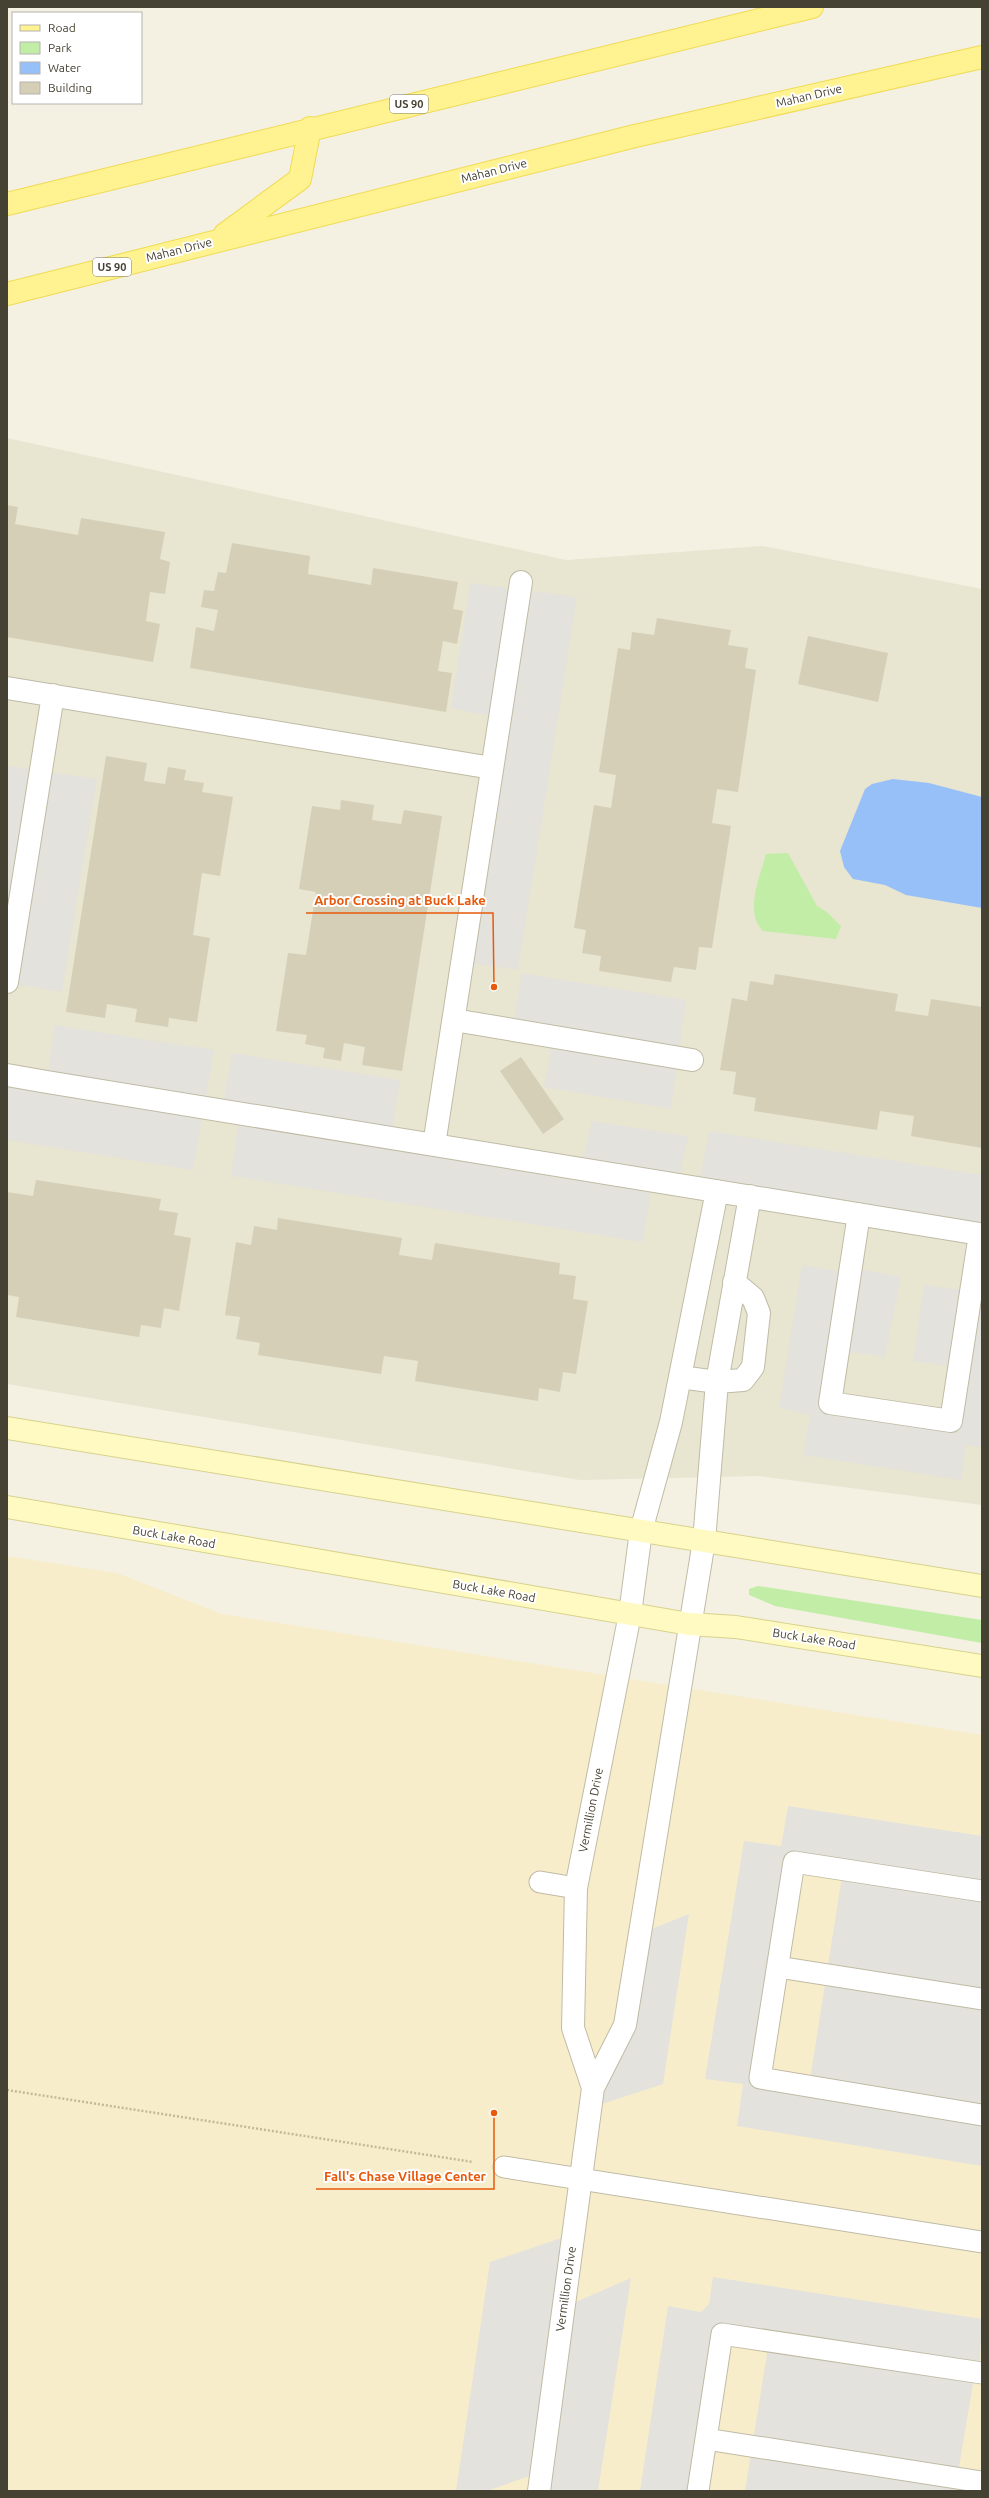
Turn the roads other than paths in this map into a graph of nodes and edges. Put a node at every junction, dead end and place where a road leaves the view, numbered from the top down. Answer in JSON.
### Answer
{"nodes":[{"id":1,"x":812,"y":7,"type":"edge"},
{"id":2,"x":982,"y":57,"type":"edge"},
{"id":3,"x":310,"y":128,"type":"junction"},
{"id":4,"x":7,"y":204,"type":"edge"},
{"id":5,"x":216,"y":240,"type":"junction"},
{"id":6,"x":7,"y":294,"type":"edge"},
{"id":7,"x":521,"y":582,"type":"dead end"},
{"id":8,"x":7,"y":688,"type":"edge"},
{"id":9,"x":52,"y":695,"type":"junction"},
{"id":10,"x":492,"y":768,"type":"junction"},
{"id":11,"x":7,"y":982,"type":"edge"},
{"id":12,"x":454,"y":1020,"type":"junction"},
{"id":13,"x":692,"y":1060,"type":"dead end"},
{"id":14,"x":7,"y":1075,"type":"edge"},
{"id":15,"x":434,"y":1145,"type":"junction"},
{"id":16,"x":717,"y":1191,"type":"junction"},
{"id":17,"x":750,"y":1196,"type":"junction"},
{"id":18,"x":859,"y":1214,"type":"junction"},
{"id":19,"x":734,"y":1282,"type":"junction"},
{"id":20,"x":680,"y":1377,"type":"junction"},
{"id":21,"x":717,"y":1382,"type":"junction"},
{"id":22,"x":7,"y":1428,"type":"edge"},
{"id":23,"x":7,"y":1507,"type":"edge"},
{"id":24,"x":641,"y":1531,"type":"junction"},
{"id":25,"x":704,"y":1541,"type":"junction"},
{"id":26,"x":982,"y":1586,"type":"edge"},
{"id":27,"x":630,"y":1614,"type":"junction"},
{"id":28,"x":689,"y":1624,"type":"junction"},
{"id":29,"x":982,"y":1666,"type":"edge"},
{"id":30,"x":540,"y":1882,"type":"dead end"},
{"id":31,"x":576,"y":1888,"type":"junction"},
{"id":32,"x":982,"y":1891,"type":"edge"},
{"id":33,"x":778,"y":1967,"type":"junction"},
{"id":34,"x":982,"y":1999,"type":"edge"},
{"id":35,"x":593,"y":2088,"type":"junction"},
{"id":36,"x":982,"y":2115,"type":"edge"},
{"id":37,"x":504,"y":2167,"type":"road end"},
{"id":38,"x":580,"y":2179,"type":"junction"},
{"id":39,"x":982,"y":2242,"type":"edge"},
{"id":40,"x":982,"y":2373,"type":"edge"},
{"id":41,"x":706,"y":2440,"type":"junction"},
{"id":42,"x":982,"y":2482,"type":"edge"},
{"id":43,"x":539,"y":2491,"type":"edge"},
{"id":44,"x":698,"y":2491,"type":"edge"}],
"edges":[{"from":1,"to":3,"type":"main road","number":"US 90"},
{"from":2,"to":5,"type":"main road","name":"Mahan Drive","number":"US 90"},
{"from":3,"to":4,"type":"main road","number":"US 90"},
{"from":3,"to":5,"type":"main road"},
{"from":5,"to":6,"type":"main road","name":"Mahan Drive","number":"US 90"},
{"from":7,"to":10,"type":"street"},
{"from":8,"to":9,"type":"street"},
{"from":9,"to":10,"type":"street"},
{"from":9,"to":11,"type":"street"},
{"from":10,"to":12,"type":"street"},
{"from":12,"to":13,"type":"street"},
{"from":12,"to":15,"type":"street"},
{"from":14,"to":15,"type":"street"},
{"from":15,"to":16,"type":"street"},
{"from":16,"to":17,"type":"street"},
{"from":16,"to":20,"type":"street","name":"Vermillion Drive"},
{"from":17,"to":18,"type":"street"},
{"from":17,"to":19,"type":"street","name":"Vermillion Drive"},
{"from":18,"to":18,"type":"street"},
{"from":19,"to":21,"type":"street","name":"Vermillion Drive"},
{"from":19,"to":21,"type":"street"},
{"from":20,"to":21,"type":"street"},
{"from":20,"to":24,"type":"street","name":"Vermillion Drive"},
{"from":21,"to":25,"type":"street","name":"Vermillion Drive"},
{"from":22,"to":24,"type":"main road"},
{"from":23,"to":27,"type":"main road","name":"Buck Lake Road"},
{"from":24,"to":25,"type":"main road"},
{"from":24,"to":27,"type":"street","name":"Vermillion Drive"},
{"from":25,"to":26,"type":"main road"},
{"from":25,"to":28,"type":"street","name":"Vermillion Drive"},
{"from":27,"to":28,"type":"main road","name":"Buck Lake Road"},
{"from":27,"to":31,"type":"street","name":"Vermillion Drive"},
{"from":28,"to":29,"type":"main road","name":"Buck Lake Road"},
{"from":28,"to":35,"type":"street","name":"Vermillion Drive"},
{"from":30,"to":31,"type":"lane"},
{"from":31,"to":35,"type":"street","name":"Vermillion Drive"},
{"from":32,"to":33,"type":"lane"},
{"from":33,"to":34,"type":"lane"},
{"from":33,"to":36,"type":"lane"},
{"from":35,"to":38,"type":"street","name":"Vermillion Drive"},
{"from":37,"to":38,"type":"lane"},
{"from":38,"to":39,"type":"lane"},
{"from":38,"to":43,"type":"street","name":"Vermillion Drive"},
{"from":40,"to":41,"type":"lane"},
{"from":41,"to":42,"type":"lane"},
{"from":41,"to":44,"type":"lane"}]}
